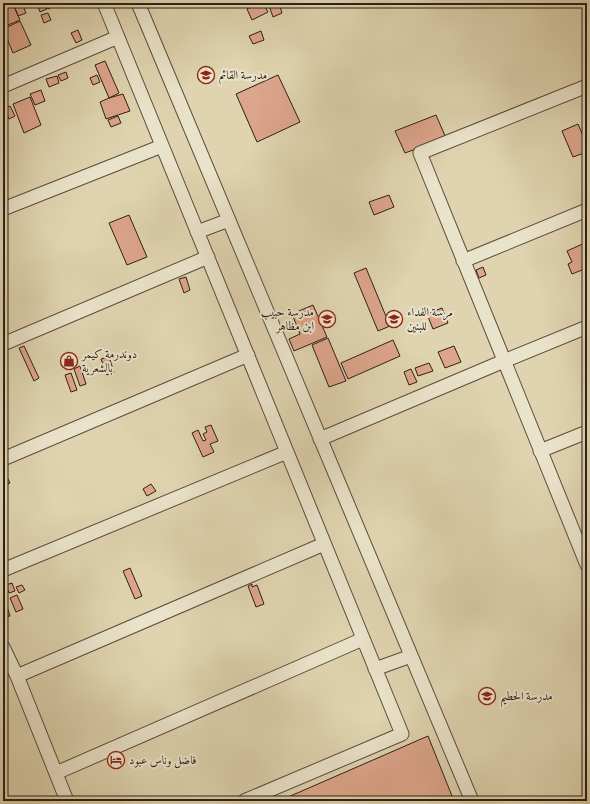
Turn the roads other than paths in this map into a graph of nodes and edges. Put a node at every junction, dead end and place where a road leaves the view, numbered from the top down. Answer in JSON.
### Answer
{"nodes":[{"id":1,"x":104,"y":3,"type":"edge"},
{"id":2,"x":138,"y":3,"type":"edge"},
{"id":3,"x":118,"y":37,"type":"junction"},
{"id":4,"x":3,"y":86,"type":"edge"},
{"id":5,"x":587,"y":86,"type":"edge"},
{"id":6,"x":162,"y":146,"type":"junction"},
{"id":7,"x":3,"y":209,"type":"edge"},
{"id":8,"x":587,"y":210,"type":"edge"},
{"id":9,"x":229,"y":220,"type":"junction"},
{"id":10,"x":198,"y":232,"type":"junction"},
{"id":11,"x":208,"y":257,"type":"junction"},
{"id":12,"x":463,"y":261,"type":"junction"},
{"id":13,"x":587,"y":327,"type":"edge"},
{"id":14,"x":3,"y":344,"type":"edge"},
{"id":15,"x":248,"y":355,"type":"junction"},
{"id":16,"x":504,"y":361,"type":"junction"},
{"id":17,"x":587,"y":432,"type":"edge"},
{"id":18,"x":320,"y":439,"type":"junction"},
{"id":19,"x":540,"y":451,"type":"junction"},
{"id":20,"x":287,"y":452,"type":"junction"},
{"id":21,"x":3,"y":459,"type":"edge"},
{"id":22,"x":324,"y":544,"type":"junction"},
{"id":23,"x":584,"y":548,"type":"edge"},
{"id":24,"x":587,"y":566,"type":"edge"},
{"id":25,"x":3,"y":570,"type":"edge"},
{"id":26,"x":363,"y":639,"type":"junction"},
{"id":27,"x":3,"y":647,"type":"edge"},
{"id":28,"x":411,"y":656,"type":"junction"},
{"id":29,"x":375,"y":669,"type":"junction"},
{"id":30,"x":17,"y":676,"type":"junction"},
{"id":31,"x":56,"y":773,"type":"junction"},
{"id":32,"x":67,"y":801,"type":"edge"},
{"id":33,"x":244,"y":801,"type":"edge"},
{"id":34,"x":472,"y":801,"type":"edge"}],
"edges":[{"from":1,"to":3,"type":"street"},
{"from":2,"to":9,"type":"street"},
{"from":3,"to":4,"type":"street"},
{"from":3,"to":6,"type":"street"},
{"from":5,"to":12,"type":"street"},
{"from":6,"to":7,"type":"street"},
{"from":6,"to":10,"type":"street"},
{"from":8,"to":12,"type":"street"},
{"from":9,"to":10,"type":"street"},
{"from":9,"to":18,"type":"street"},
{"from":10,"to":11,"type":"street"},
{"from":11,"to":14,"type":"street"},
{"from":11,"to":15,"type":"street"},
{"from":12,"to":16,"type":"street"},
{"from":13,"to":16,"type":"street"},
{"from":15,"to":20,"type":"street"},
{"from":15,"to":21,"type":"street"},
{"from":16,"to":18,"type":"street"},
{"from":16,"to":19,"type":"street"},
{"from":17,"to":19,"type":"street"},
{"from":18,"to":28,"type":"street"},
{"from":19,"to":23,"type":"street"},
{"from":20,"to":22,"type":"street"},
{"from":20,"to":25,"type":"street"},
{"from":22,"to":26,"type":"street"},
{"from":22,"to":30,"type":"street"},
{"from":23,"to":24,"type":"street"},
{"from":26,"to":29,"type":"street"},
{"from":26,"to":31,"type":"street"},
{"from":27,"to":30,"type":"street"},
{"from":28,"to":29,"type":"street"},
{"from":28,"to":34,"type":"street"},
{"from":29,"to":33,"type":"street"},
{"from":30,"to":31,"type":"street"},
{"from":31,"to":32,"type":"street"}]}
